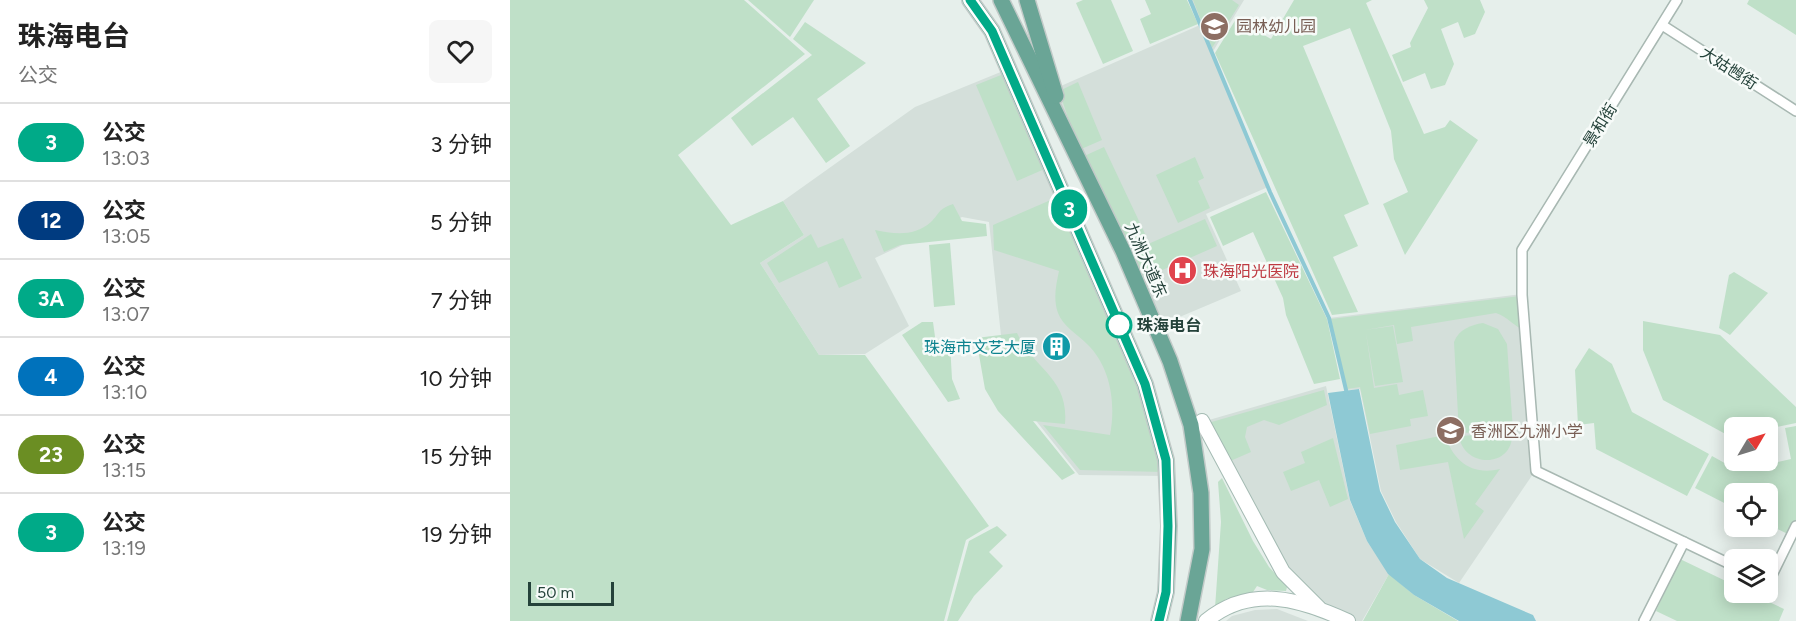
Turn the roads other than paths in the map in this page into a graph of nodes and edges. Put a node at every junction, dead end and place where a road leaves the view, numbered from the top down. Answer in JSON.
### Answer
{"nodes":[{"id":1,"x":970,"y":0,"type":"edge"},
{"id":2,"x":982,"y":0,"type":"edge"},
{"id":3,"x":1001,"y":0,"type":"edge"},
{"id":4,"x":1027,"y":0,"type":"edge"},
{"id":5,"x":1677,"y":0,"type":"edge"},
{"id":6,"x":1662,"y":25,"type":"junction"},
{"id":7,"x":992,"y":31,"type":"junction"},
{"id":8,"x":1796,"y":111,"type":"edge"},
{"id":9,"x":1076,"y":155,"type":"junction"},
{"id":10,"x":1202,"y":422,"type":"dead end"},
{"id":11,"x":1796,"y":526,"type":"edge"},
{"id":12,"x":1684,"y":542,"type":"junction"},
{"id":13,"x":1724,"y":561,"type":"edge"},
{"id":14,"x":1778,"y":564,"type":"edge"},
{"id":15,"x":1319,"y":608,"type":"junction"},
{"id":16,"x":1159,"y":621,"type":"edge"},
{"id":17,"x":1188,"y":621,"type":"edge"},
{"id":18,"x":1206,"y":621,"type":"edge"},
{"id":19,"x":1348,"y":621,"type":"edge"},
{"id":20,"x":1644,"y":621,"type":"edge"}],
"edges":[{"from":1,"to":7,"type":"main road"},
{"from":2,"to":7,"type":"main road"},
{"from":3,"to":9,"type":"main road","name":"九洲大道东"},
{"from":4,"to":9,"type":"main road"},
{"from":5,"to":6,"type":"street","name":"景和街"},
{"from":6,"to":8,"type":"street","name":"大姑乸街"},
{"from":6,"to":12,"type":"street","name":"景和街"},
{"from":7,"to":16,"type":"main road"},
{"from":9,"to":17,"type":"main road","name":"九洲大道东"},
{"from":10,"to":15,"type":"street"},
{"from":11,"to":14,"type":"street"},
{"from":12,"to":13,"type":"street"},
{"from":12,"to":20,"type":"street"},
{"from":15,"to":18,"type":"street"},
{"from":15,"to":19,"type":"street"}]}
